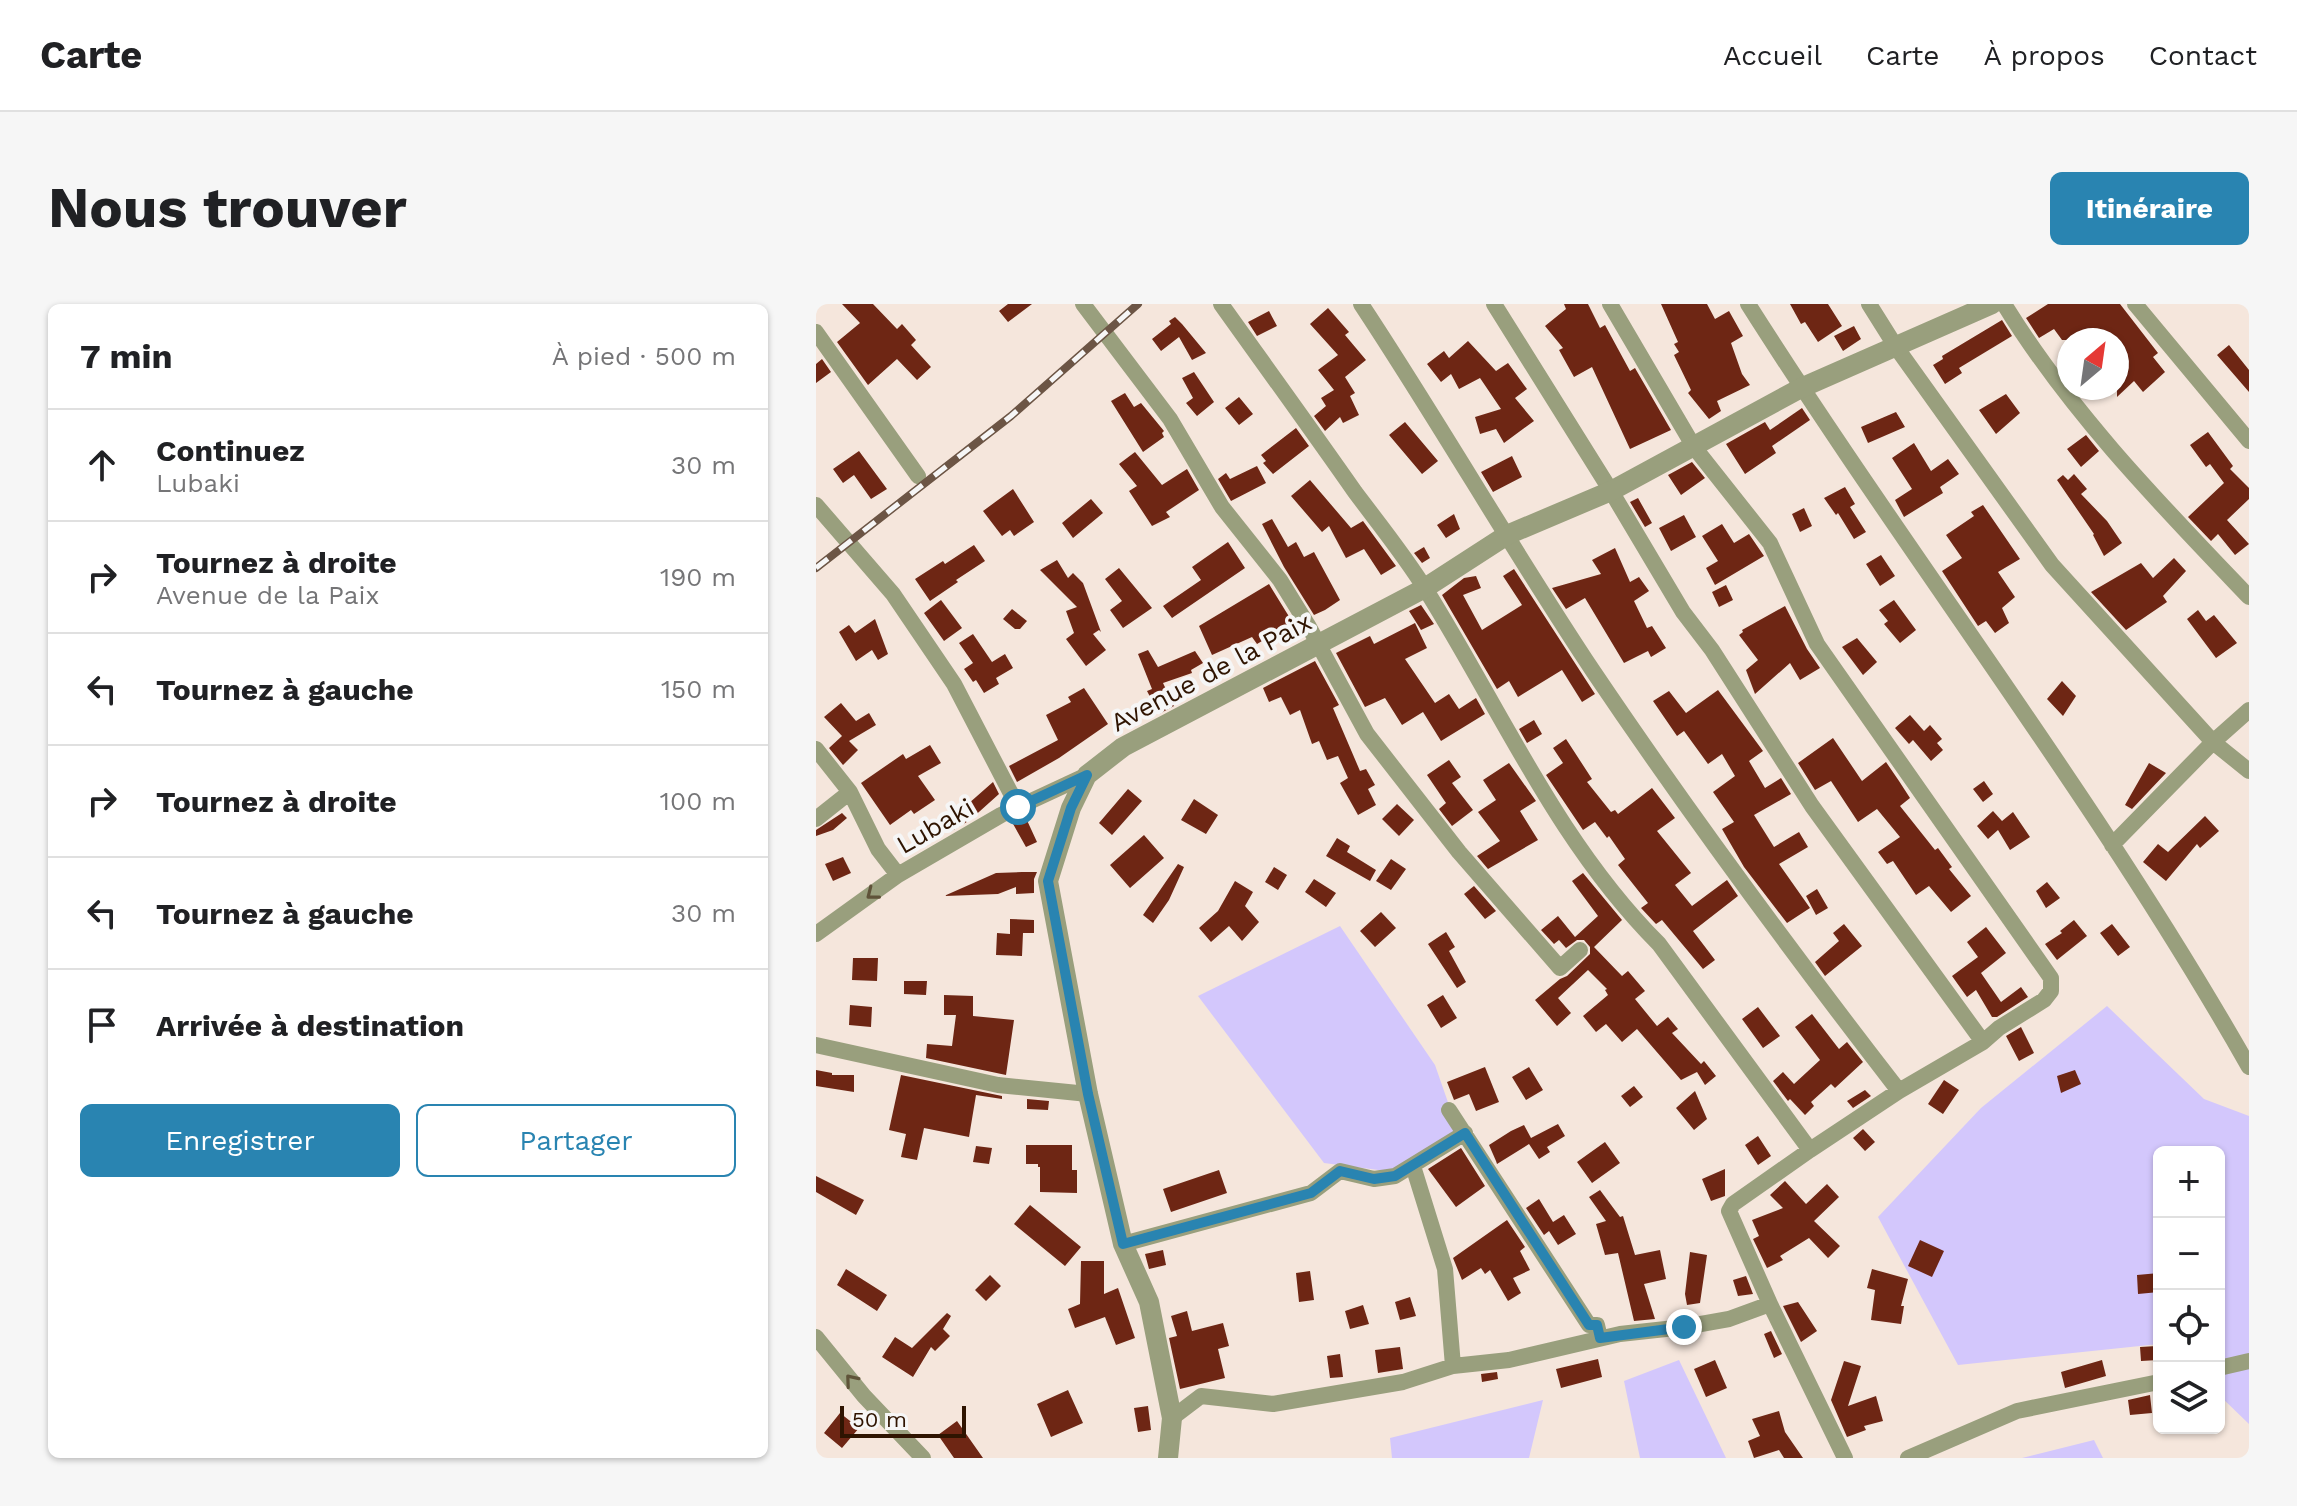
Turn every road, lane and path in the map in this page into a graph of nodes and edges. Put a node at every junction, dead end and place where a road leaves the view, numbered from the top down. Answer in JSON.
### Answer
{"nodes":[{"id":1,"x":1083,"y":304,"type":"edge"},
{"id":2,"x":1221,"y":304,"type":"edge"},
{"id":3,"x":1361,"y":304,"type":"edge"},
{"id":4,"x":1494,"y":304,"type":"edge"},
{"id":5,"x":1610,"y":304,"type":"edge"},
{"id":6,"x":1748,"y":304,"type":"edge"},
{"id":7,"x":1869,"y":304,"type":"edge"},
{"id":8,"x":1992,"y":304,"type":"edge"},
{"id":9,"x":2004,"y":304,"type":"edge"},
{"id":10,"x":2135,"y":304,"type":"edge"},
{"id":11,"x":816,"y":332,"type":"edge"},
{"id":12,"x":1896,"y":347,"type":"junction"},
{"id":13,"x":1801,"y":388,"type":"junction"},
{"id":14,"x":2249,"y":441,"type":"edge"},
{"id":15,"x":1694,"y":447,"type":"junction"},
{"id":16,"x":918,"y":476,"type":"dead end"},
{"id":17,"x":1611,"y":491,"type":"junction"},
{"id":18,"x":816,"y":505,"type":"edge"},
{"id":19,"x":1507,"y":535,"type":"junction"},
{"id":20,"x":1425,"y":588,"type":"junction"},
{"id":21,"x":2249,"y":597,"type":"edge"},
{"id":22,"x":1318,"y":643,"type":"junction"},
{"id":23,"x":2249,"y":710,"type":"edge"},
{"id":24,"x":2213,"y":742,"type":"junction"},
{"id":25,"x":816,"y":749,"type":"edge"},
{"id":26,"x":2249,"y":771,"type":"edge"},
{"id":27,"x":1087,"y":775,"type":"junction"},
{"id":28,"x":850,"y":792,"type":"junction"},
{"id":29,"x":1018,"y":807,"type":"junction"},
{"id":30,"x":816,"y":819,"type":"edge"},
{"id":31,"x":2112,"y":845,"type":"junction"},
{"id":32,"x":898,"y":875,"type":"junction"},
{"id":33,"x":816,"y":934,"type":"edge"},
{"id":34,"x":1580,"y":950,"type":"dead end"},
{"id":35,"x":1983,"y":1042,"type":"junction"},
{"id":36,"x":816,"y":1045,"type":"edge"},
{"id":37,"x":2249,"y":1067,"type":"edge"},
{"id":38,"x":1899,"y":1091,"type":"junction"},
{"id":39,"x":1088,"y":1094,"type":"junction"},
{"id":40,"x":1449,"y":1110,"type":"dead end"},
{"id":41,"x":1465,"y":1133,"type":"junction"},
{"id":42,"x":1810,"y":1150,"type":"junction"},
{"id":43,"x":1413,"y":1166,"type":"junction"},
{"id":44,"x":1123,"y":1244,"type":"junction"},
{"id":45,"x":1770,"y":1304,"type":"junction"},
{"id":46,"x":816,"y":1337,"type":"edge"},
{"id":47,"x":1600,"y":1338,"type":"junction"},
{"id":48,"x":2249,"y":1361,"type":"edge"},
{"id":49,"x":1453,"y":1366,"type":"junction"},
{"id":50,"x":2225,"y":1367,"type":"edge"},
{"id":51,"x":2153,"y":1383,"type":"edge"},
{"id":52,"x":1172,"y":1418,"type":"junction"},
{"id":53,"x":923,"y":1458,"type":"edge"},
{"id":54,"x":1168,"y":1458,"type":"edge"},
{"id":55,"x":1845,"y":1458,"type":"edge"},
{"id":56,"x":1908,"y":1458,"type":"edge"}],
"edges":[{"from":1,"to":22,"type":"street"},
{"from":2,"to":20,"type":"street"},
{"from":3,"to":19,"type":"street"},
{"from":4,"to":17,"type":"street"},
{"from":5,"to":15,"type":"street"},
{"from":6,"to":13,"type":"street"},
{"from":7,"to":12,"type":"street"},
{"from":8,"to":12,"type":"street","name":"Avenue de la Paix"},
{"from":9,"to":21,"type":"street"},
{"from":10,"to":14,"type":"street"},
{"from":11,"to":16,"type":"street"},
{"from":12,"to":13,"type":"street","name":"Avenue de la Paix"},
{"from":12,"to":24,"type":"street"},
{"from":13,"to":15,"type":"street","name":"Avenue de la Paix"},
{"from":13,"to":31,"type":"street"},
{"from":15,"to":17,"type":"street","name":"Avenue de la Paix"},
{"from":15,"to":35,"type":"street"},
{"from":17,"to":19,"type":"street","name":"Avenue de la Paix"},
{"from":17,"to":35,"type":"street"},
{"from":18,"to":29,"type":"street"},
{"from":19,"to":20,"type":"street","name":"Avenue de la Paix"},
{"from":19,"to":38,"type":"street"},
{"from":20,"to":22,"type":"street","name":"Avenue de la Paix"},
{"from":20,"to":42,"type":"street"},
{"from":22,"to":27,"type":"street","name":"Avenue de la Paix"},
{"from":22,"to":34,"type":"street"},
{"from":23,"to":24,"type":"street"},
{"from":24,"to":26,"type":"street"},
{"from":24,"to":31,"type":"street"},
{"from":25,"to":28,"type":"street"},
{"from":27,"to":29,"type":"street","name":"Lubaki"},
{"from":27,"to":39,"type":"street","name":"Avenue de la Paix"},
{"from":28,"to":30,"type":"street"},
{"from":28,"to":32,"type":"street"},
{"from":29,"to":32,"type":"street","name":"Lubaki"},
{"from":31,"to":37,"type":"street"},
{"from":32,"to":33,"type":"street","name":"Lubaki","one_way":true},
{"from":35,"to":38,"type":"street"},
{"from":36,"to":39,"type":"street"},
{"from":38,"to":42,"type":"street"},
{"from":39,"to":44,"type":"street","name":"Avenue de la Paix"},
{"from":40,"to":41,"type":"street"},
{"from":41,"to":43,"type":"street"},
{"from":41,"to":47,"type":"street"},
{"from":42,"to":45,"type":"street"},
{"from":43,"to":44,"type":"street"},
{"from":43,"to":49,"type":"street"},
{"from":44,"to":52,"type":"street","name":"Avenue de la Paix"},
{"from":45,"to":47,"type":"street"},
{"from":45,"to":55,"type":"street"},
{"from":53,"to":46,"type":"street","one_way":true},
{"from":47,"to":49,"type":"street"},
{"from":48,"to":50,"type":"street"},
{"from":49,"to":52,"type":"street"},
{"from":51,"to":56,"type":"street"},
{"from":52,"to":54,"type":"street","name":"Avenue de la Paix"}]}
